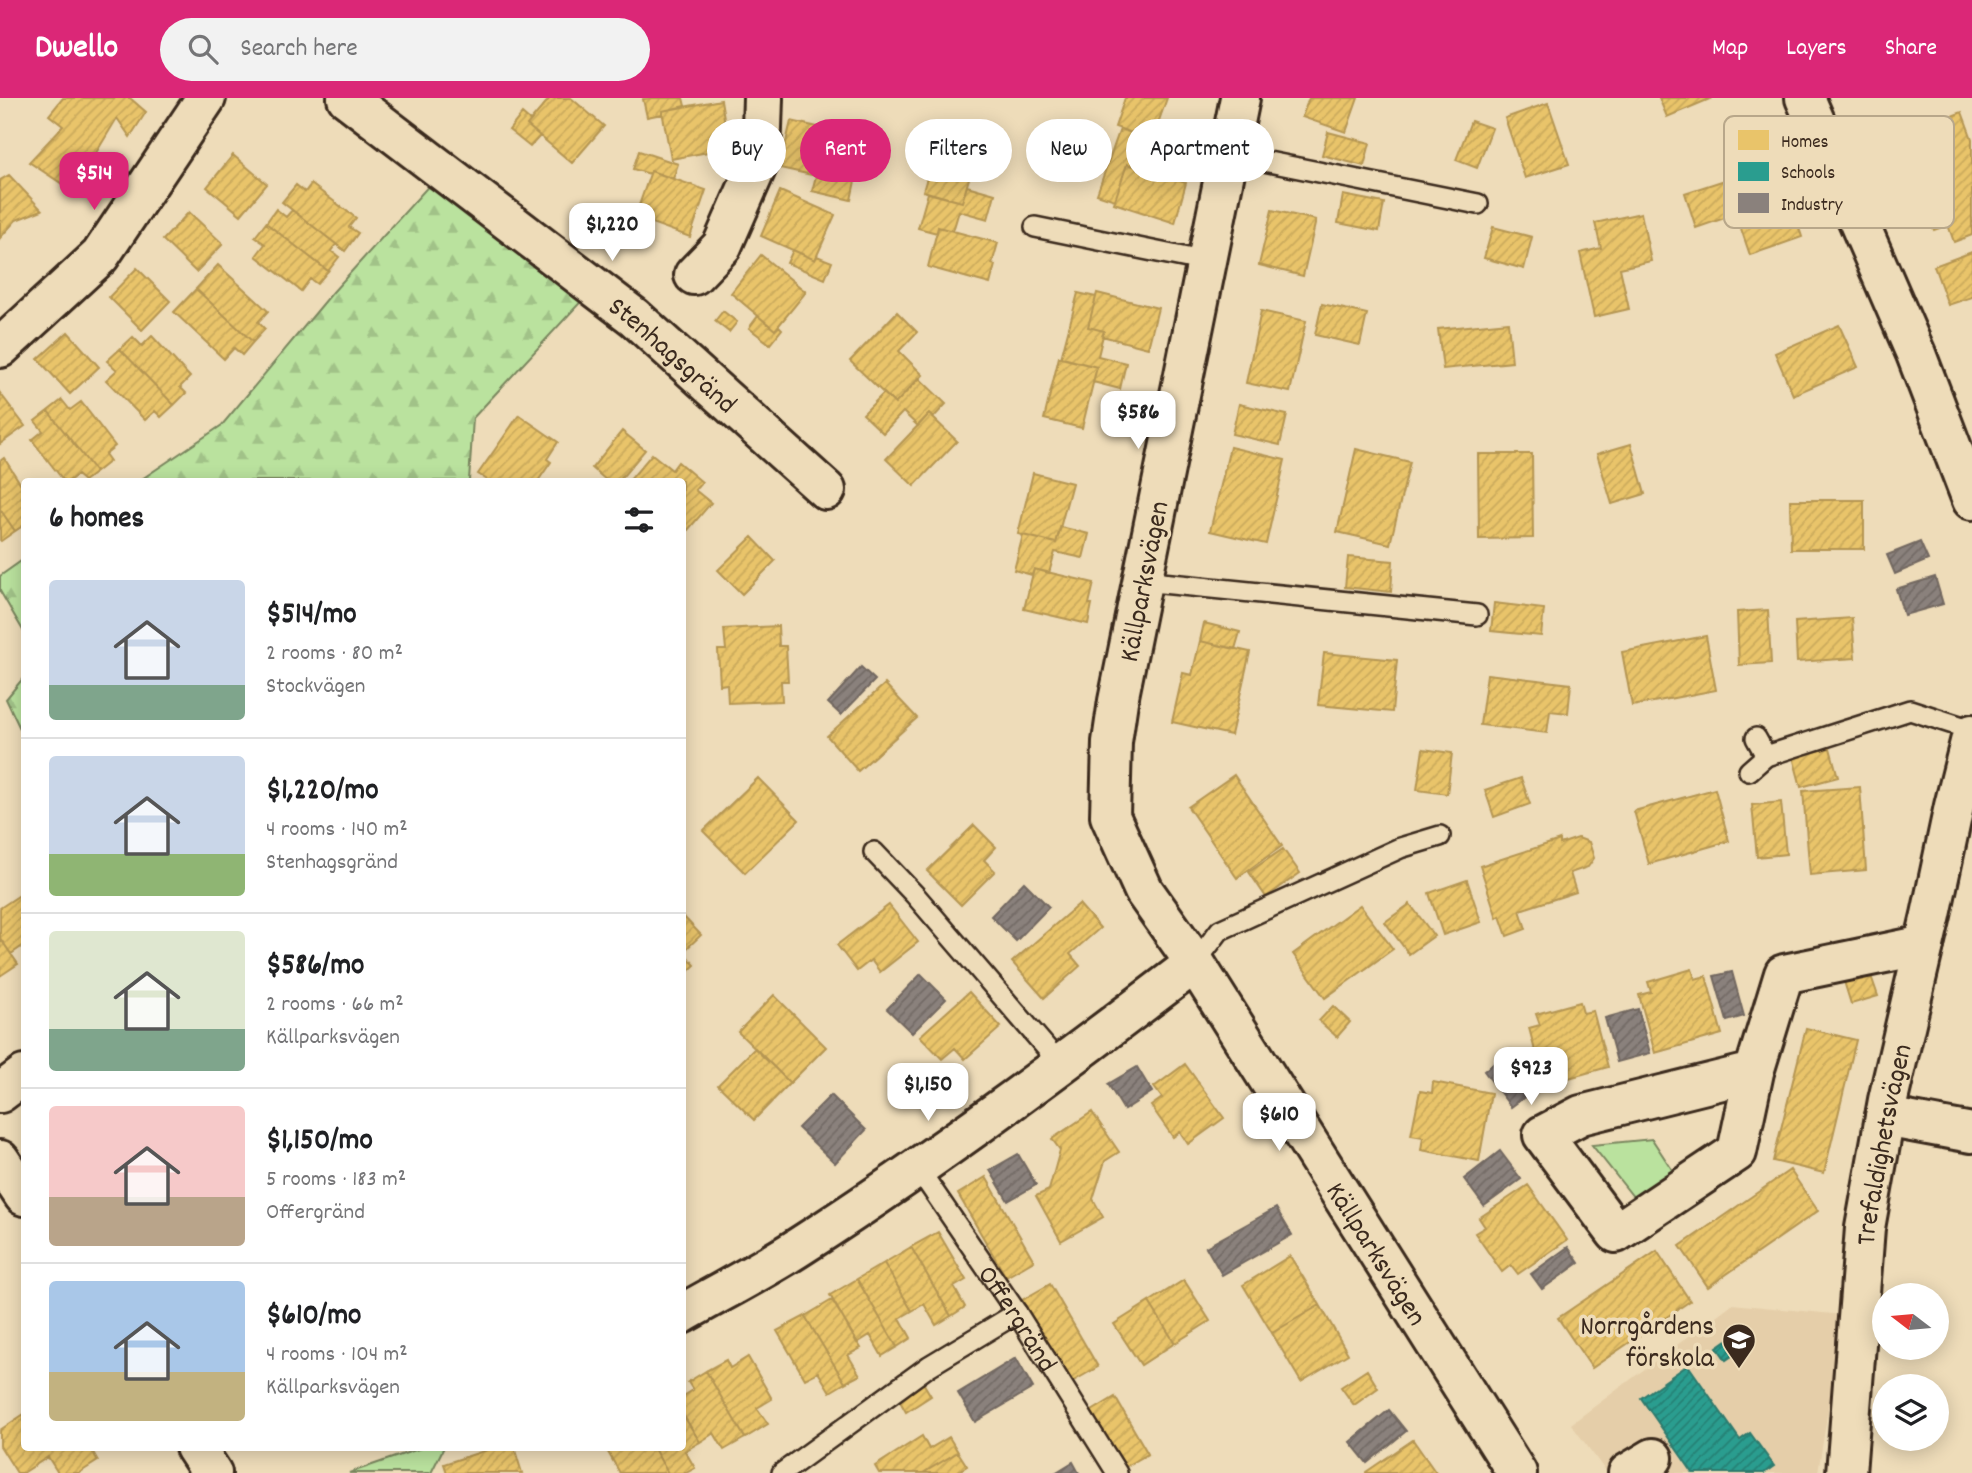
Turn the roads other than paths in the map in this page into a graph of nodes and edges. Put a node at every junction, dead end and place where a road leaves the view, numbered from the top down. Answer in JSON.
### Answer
{"nodes":[{"id":1,"x":206,"y":98,"type":"edge"},
{"id":2,"x":347,"y":98,"type":"edge"},
{"id":3,"x":763,"y":98,"type":"edge"},
{"id":4,"x":1240,"y":98,"type":"edge"},
{"id":5,"x":1805,"y":98,"type":"edge"},
{"id":6,"x":1813,"y":116,"type":"edge"},
{"id":7,"x":1236,"y":119,"type":"edge"},
{"id":8,"x":1274,"y":163,"type":"edge"},
{"id":9,"x":1223,"y":182,"type":"edge"},
{"id":10,"x":1478,"y":204,"type":"dead end"},
{"id":11,"x":1035,"y":227,"type":"dead end"},
{"id":12,"x":1861,"y":228,"type":"edge"},
{"id":13,"x":1207,"y":262,"type":"junction"},
{"id":14,"x":694,"y":275,"type":"dead end"},
{"id":15,"x":0,"y":348,"type":"edge"},
{"id":16,"x":826,"y":490,"type":"dead end"},
{"id":17,"x":1972,"y":500,"type":"edge"},
{"id":18,"x":1142,"y":581,"type":"junction"},
{"id":19,"x":1477,"y":615,"type":"dead end"},
{"id":20,"x":1972,"y":732,"type":"edge"},
{"id":21,"x":1756,"y":738,"type":"dead end"},
{"id":22,"x":1766,"y":757,"type":"junction"},
{"id":23,"x":1749,"y":771,"type":"dead end"},
{"id":24,"x":1963,"y":806,"type":"edge"},
{"id":25,"x":1440,"y":836,"type":"dead end"},
{"id":26,"x":874,"y":852,"type":"dead end"},
{"id":27,"x":1924,"y":945,"type":"junction"},
{"id":28,"x":1195,"y":963,"type":"junction"},
{"id":29,"x":1061,"y":1065,"type":"junction"},
{"id":30,"x":1754,"y":1072,"type":"junction"},
{"id":31,"x":21,"y":1077,"type":"edge"},
{"id":32,"x":0,"y":1093,"type":"edge"},
{"id":33,"x":1885,"y":1117,"type":"junction"},
{"id":34,"x":1972,"y":1133,"type":"edge"},
{"id":35,"x":0,"y":1160,"type":"edge"},
{"id":36,"x":917,"y":1167,"type":"junction"},
{"id":37,"x":21,"y":1192,"type":"edge"},
{"id":38,"x":686,"y":1312,"type":"edge"},
{"id":39,"x":1017,"y":1313,"type":"junction"},
{"id":40,"x":198,"y":1451,"type":"edge"},
{"id":41,"x":212,"y":1473,"type":"edge"},
{"id":42,"x":782,"y":1473,"type":"edge"},
{"id":43,"x":1117,"y":1473,"type":"edge"},
{"id":44,"x":1517,"y":1473,"type":"edge"},
{"id":45,"x":1846,"y":1473,"type":"edge"}],
"edges":[{"from":1,"to":15,"type":"street"},
{"from":2,"to":16,"type":"street","name":"Stenhagsgränd"},
{"from":3,"to":14,"type":"street"},
{"from":4,"to":7,"type":"street","name":"Källparksvägen"},
{"from":5,"to":6,"type":"street"},
{"from":8,"to":10,"type":"lane"},
{"from":9,"to":13,"type":"street","name":"Källparksvägen"},
{"from":11,"to":13,"type":"lane"},
{"from":12,"to":17,"type":"street"},
{"from":13,"to":18,"type":"street","name":"Källparksvägen"},
{"from":18,"to":19,"type":"lane"},
{"from":18,"to":28,"type":"street","name":"Källparksvägen"},
{"from":20,"to":22,"type":"lane","name":"Trefaldighetsvägen"},
{"from":20,"to":24,"type":"street","name":"Trefaldighetsvägen"},
{"from":21,"to":22,"type":"lane"},
{"from":22,"to":23,"type":"lane","name":"Trefaldighetsvägen"},
{"from":24,"to":27,"type":"street","name":"Trefaldighetsvägen"},
{"from":25,"to":28,"type":"lane"},
{"from":26,"to":29,"type":"lane"},
{"from":27,"to":30,"type":"street"},
{"from":27,"to":33,"type":"street","name":"Trefaldighetsvägen"},
{"from":28,"to":29,"type":"street"},
{"from":28,"to":44,"type":"street","name":"Källparksvägen"},
{"from":29,"to":36,"type":"street"},
{"from":30,"to":30,"type":"street"},
{"from":31,"to":32,"type":"street"},
{"from":33,"to":34,"type":"street"},
{"from":33,"to":45,"type":"street","name":"Trefaldighetsvägen"},
{"from":35,"to":37,"type":"street"},
{"from":36,"to":38,"type":"street"},
{"from":36,"to":39,"type":"lane","name":"Offergränd"},
{"from":39,"to":42,"type":"lane"},
{"from":39,"to":43,"type":"lane","name":"Offergränd"},
{"from":40,"to":41,"type":"street"}]}
